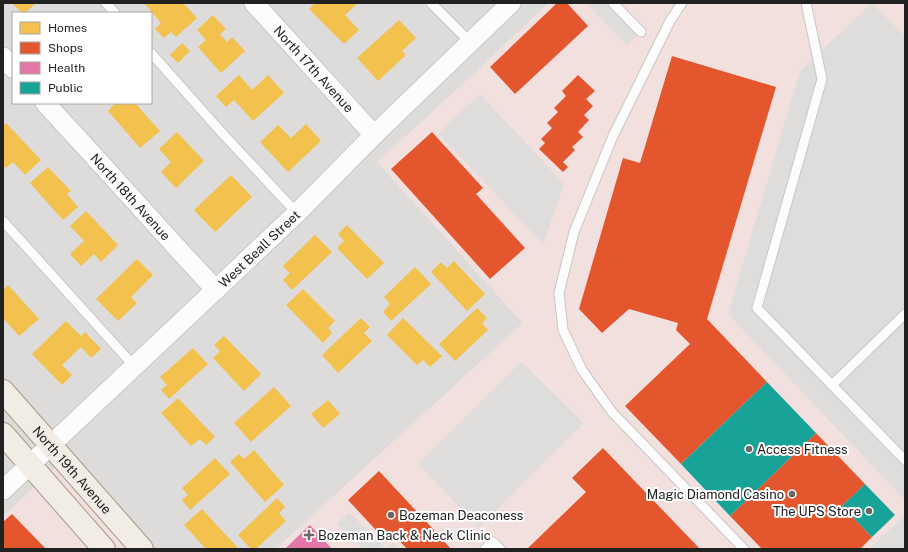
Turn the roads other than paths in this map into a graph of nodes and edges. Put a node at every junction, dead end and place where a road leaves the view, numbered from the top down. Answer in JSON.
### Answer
{"nodes":[{"id":1,"x":106,"y":3,"type":"edge"},
{"id":2,"x":254,"y":3,"type":"edge"},
{"id":3,"x":430,"y":3,"type":"edge"},
{"id":4,"x":511,"y":3,"type":"edge"},
{"id":5,"x":613,"y":3,"type":"edge"},
{"id":6,"x":682,"y":3,"type":"edge"},
{"id":7,"x":806,"y":3,"type":"edge"},
{"id":8,"x":114,"y":12,"type":"edge"},
{"id":9,"x":641,"y":32,"type":"dead end"},
{"id":10,"x":470,"y":42,"type":"junction"},
{"id":11,"x":152,"y":54,"type":"edge"},
{"id":12,"x":3,"y":57,"type":"edge"},
{"id":13,"x":12,"y":67,"type":"edge"},
{"id":14,"x":46,"y":104,"type":"edge"},
{"id":15,"x":374,"y":135,"type":"junction"},
{"id":16,"x":297,"y":213,"type":"junction"},
{"id":17,"x":3,"y":221,"type":"edge"},
{"id":18,"x":216,"y":290,"type":"junction"},
{"id":19,"x":905,"y":314,"type":"edge"},
{"id":20,"x":134,"y":366,"type":"junction"},
{"id":21,"x":832,"y":385,"type":"junction"},
{"id":22,"x":3,"y":391,"type":"edge"},
{"id":23,"x":3,"y":434,"type":"edge"},
{"id":24,"x":51,"y":445,"type":"junction"},
{"id":25,"x":905,"y":460,"type":"edge"},
{"id":26,"x":30,"y":464,"type":"junction"},
{"id":27,"x":3,"y":490,"type":"edge"},
{"id":28,"x":104,"y":549,"type":"edge"},
{"id":29,"x":142,"y":549,"type":"edge"},
{"id":30,"x":485,"y":549,"type":"edge"},
{"id":31,"x":500,"y":549,"type":"edge"},
{"id":32,"x":744,"y":549,"type":"edge"}],
"edges":[{"from":1,"to":8,"type":"lane"},
{"from":2,"to":15,"type":"street","name":"North 17th Avenue"},
{"from":3,"to":10,"type":"lane"},
{"from":4,"to":10,"type":"street","name":"West Beall Street"},
{"from":5,"to":9,"type":"lane"},
{"from":6,"to":32,"type":"lane"},
{"from":7,"to":21,"type":"lane"},
{"from":10,"to":15,"type":"street","name":"West Beall Street"},
{"from":11,"to":16,"type":"lane"},
{"from":12,"to":13,"type":"street"},
{"from":14,"to":18,"type":"street","name":"North 18th Avenue"},
{"from":15,"to":16,"type":"street","name":"West Beall Street"},
{"from":16,"to":18,"type":"street","name":"West Beall Street"},
{"from":17,"to":20,"type":"lane"},
{"from":18,"to":20,"type":"street","name":"West Beall Street"},
{"from":19,"to":21,"type":"lane"},
{"from":20,"to":24,"type":"street","name":"West Beall Street"},
{"from":21,"to":25,"type":"lane"},
{"from":22,"to":24,"type":"main road","name":"North 19th Avenue"},
{"from":23,"to":26,"type":"main road"},
{"from":24,"to":26,"type":"street","name":"West Beall Street"},
{"from":24,"to":29,"type":"main road","name":"North 19th Avenue"},
{"from":26,"to":27,"type":"street","name":"West Beall Street"},
{"from":26,"to":28,"type":"main road"},
{"from":30,"to":31,"type":"lane"}]}
